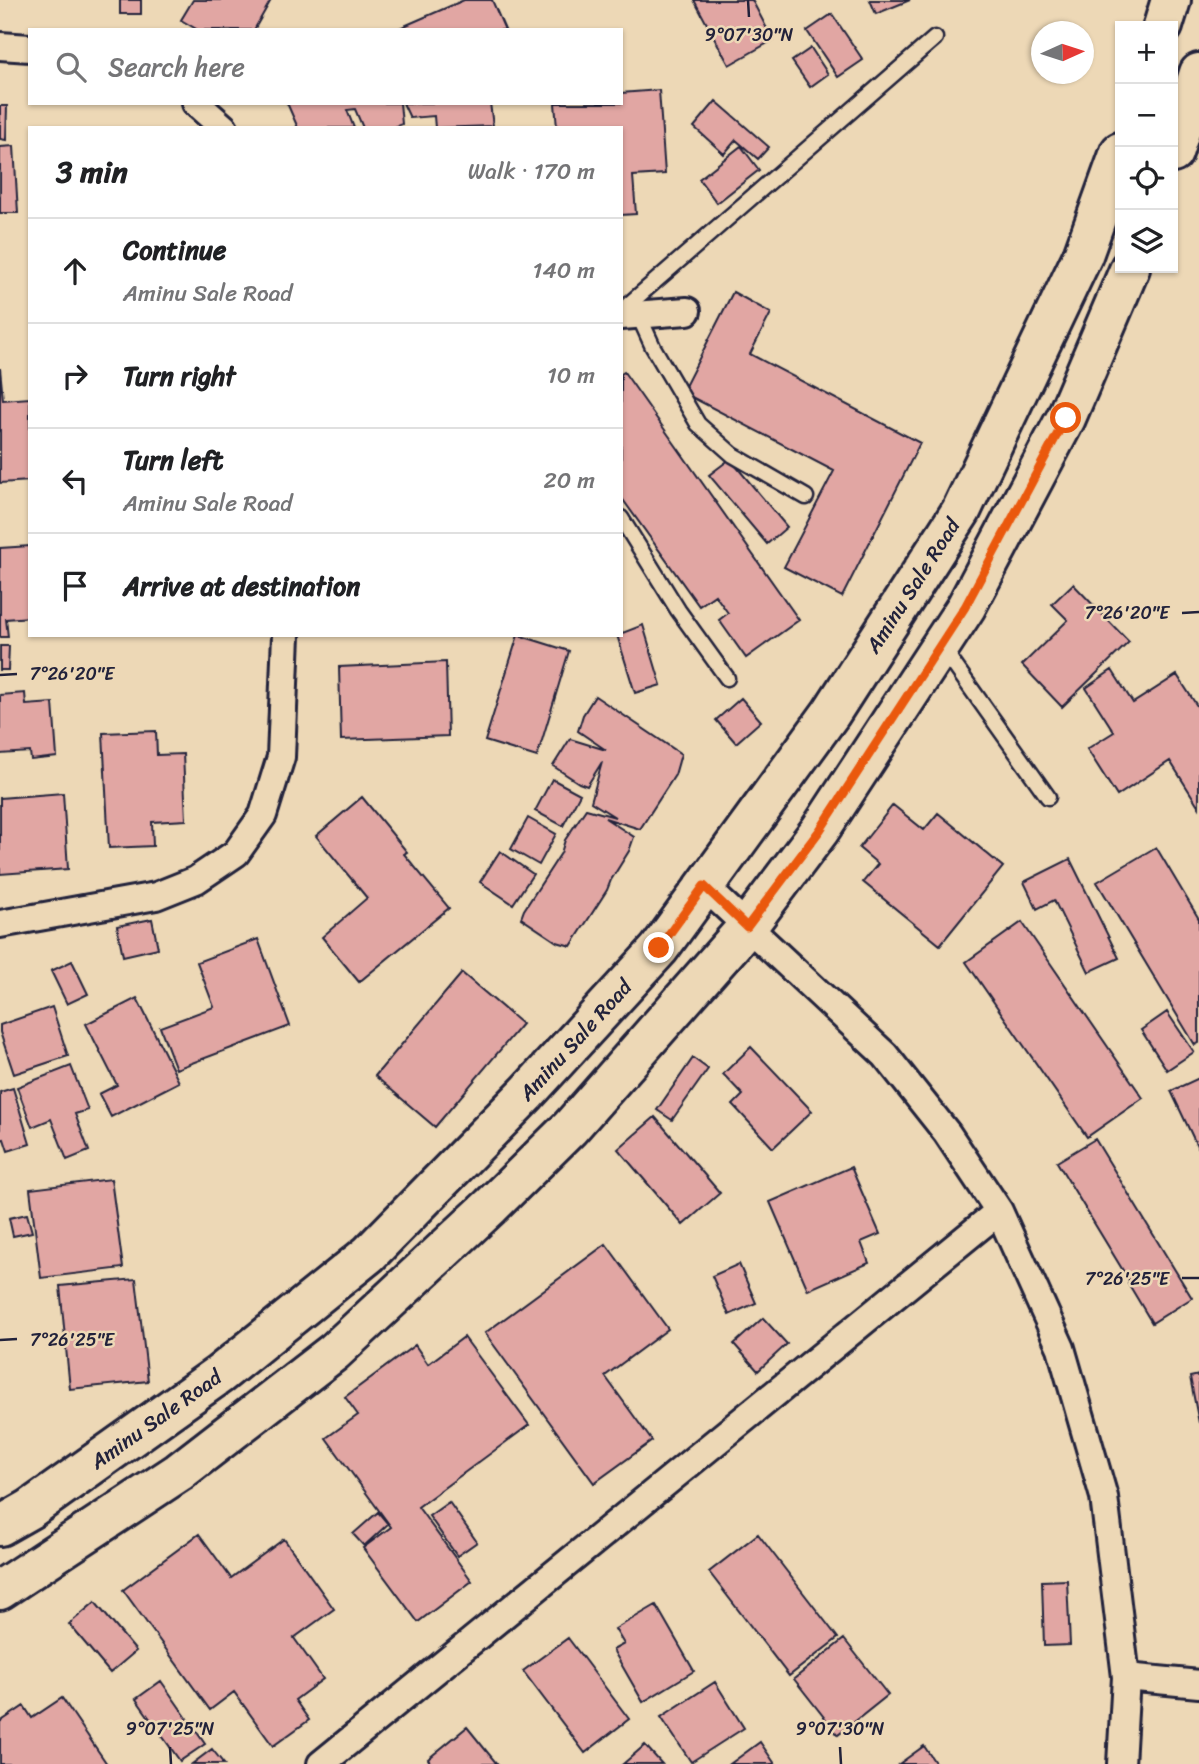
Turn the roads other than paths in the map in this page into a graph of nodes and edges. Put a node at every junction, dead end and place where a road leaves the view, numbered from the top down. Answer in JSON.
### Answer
{"nodes":[{"id":1,"x":1171,"y":0,"type":"edge"},
{"id":2,"x":1165,"y":21,"type":"edge"},
{"id":3,"x":935,"y":38,"type":"dead end"},
{"id":4,"x":0,"y":46,"type":"edge"},
{"id":5,"x":28,"y":48,"type":"edge"},
{"id":6,"x":1199,"y":73,"type":"edge"},
{"id":7,"x":198,"y":105,"type":"edge"},
{"id":8,"x":222,"y":126,"type":"edge"},
{"id":9,"x":1175,"y":147,"type":"edge"},
{"id":10,"x":1115,"y":166,"type":"edge"},
{"id":11,"x":1128,"y":273,"type":"edge"},
{"id":12,"x":687,"y":311,"type":"dead end"},
{"id":13,"x":627,"y":314,"type":"edge"},
{"id":14,"x":806,"y":497,"type":"dead end"},
{"id":15,"x":623,"y":521,"type":"edge"},
{"id":16,"x":286,"y":637,"type":"edge"},
{"id":17,"x":941,"y":645,"type":"junction"},
{"id":18,"x":727,"y":678,"type":"dead end"},
{"id":19,"x":1048,"y":797,"type":"dead end"},
{"id":20,"x":704,"y":886,"type":"junction"},
{"id":21,"x":0,"y":924,"type":"edge"},
{"id":22,"x":747,"y":927,"type":"junction"},
{"id":23,"x":999,"y":1210,"type":"junction"},
{"id":24,"x":0,"y":1526,"type":"edge"},
{"id":25,"x":0,"y":1590,"type":"edge"},
{"id":26,"x":1126,"y":1677,"type":"junction"},
{"id":27,"x":1199,"y":1684,"type":"edge"},
{"id":28,"x":321,"y":1764,"type":"edge"},
{"id":29,"x":1121,"y":1764,"type":"edge"}],
"edges":[{"from":1,"to":2,"type":"street"},
{"from":3,"to":13,"type":"lane"},
{"from":4,"to":5,"type":"street"},
{"from":6,"to":9,"type":"street"},
{"from":7,"to":8,"type":"street"},
{"from":10,"to":20,"type":"street","name":"Aminu Sale Road"},
{"from":11,"to":17,"type":"street"},
{"from":12,"to":13,"type":"street"},
{"from":13,"to":14,"type":"lane"},
{"from":15,"to":18,"type":"lane"},
{"from":16,"to":21,"type":"street"},
{"from":17,"to":19,"type":"lane"},
{"from":17,"to":22,"type":"street"},
{"from":20,"to":22,"type":"street"},
{"from":20,"to":24,"type":"street","name":"Aminu Sale Road"},
{"from":22,"to":23,"type":"street"},
{"from":22,"to":25,"type":"street"},
{"from":23,"to":26,"type":"street"},
{"from":23,"to":28,"type":"street"},
{"from":26,"to":27,"type":"street"},
{"from":26,"to":29,"type":"street"}]}
